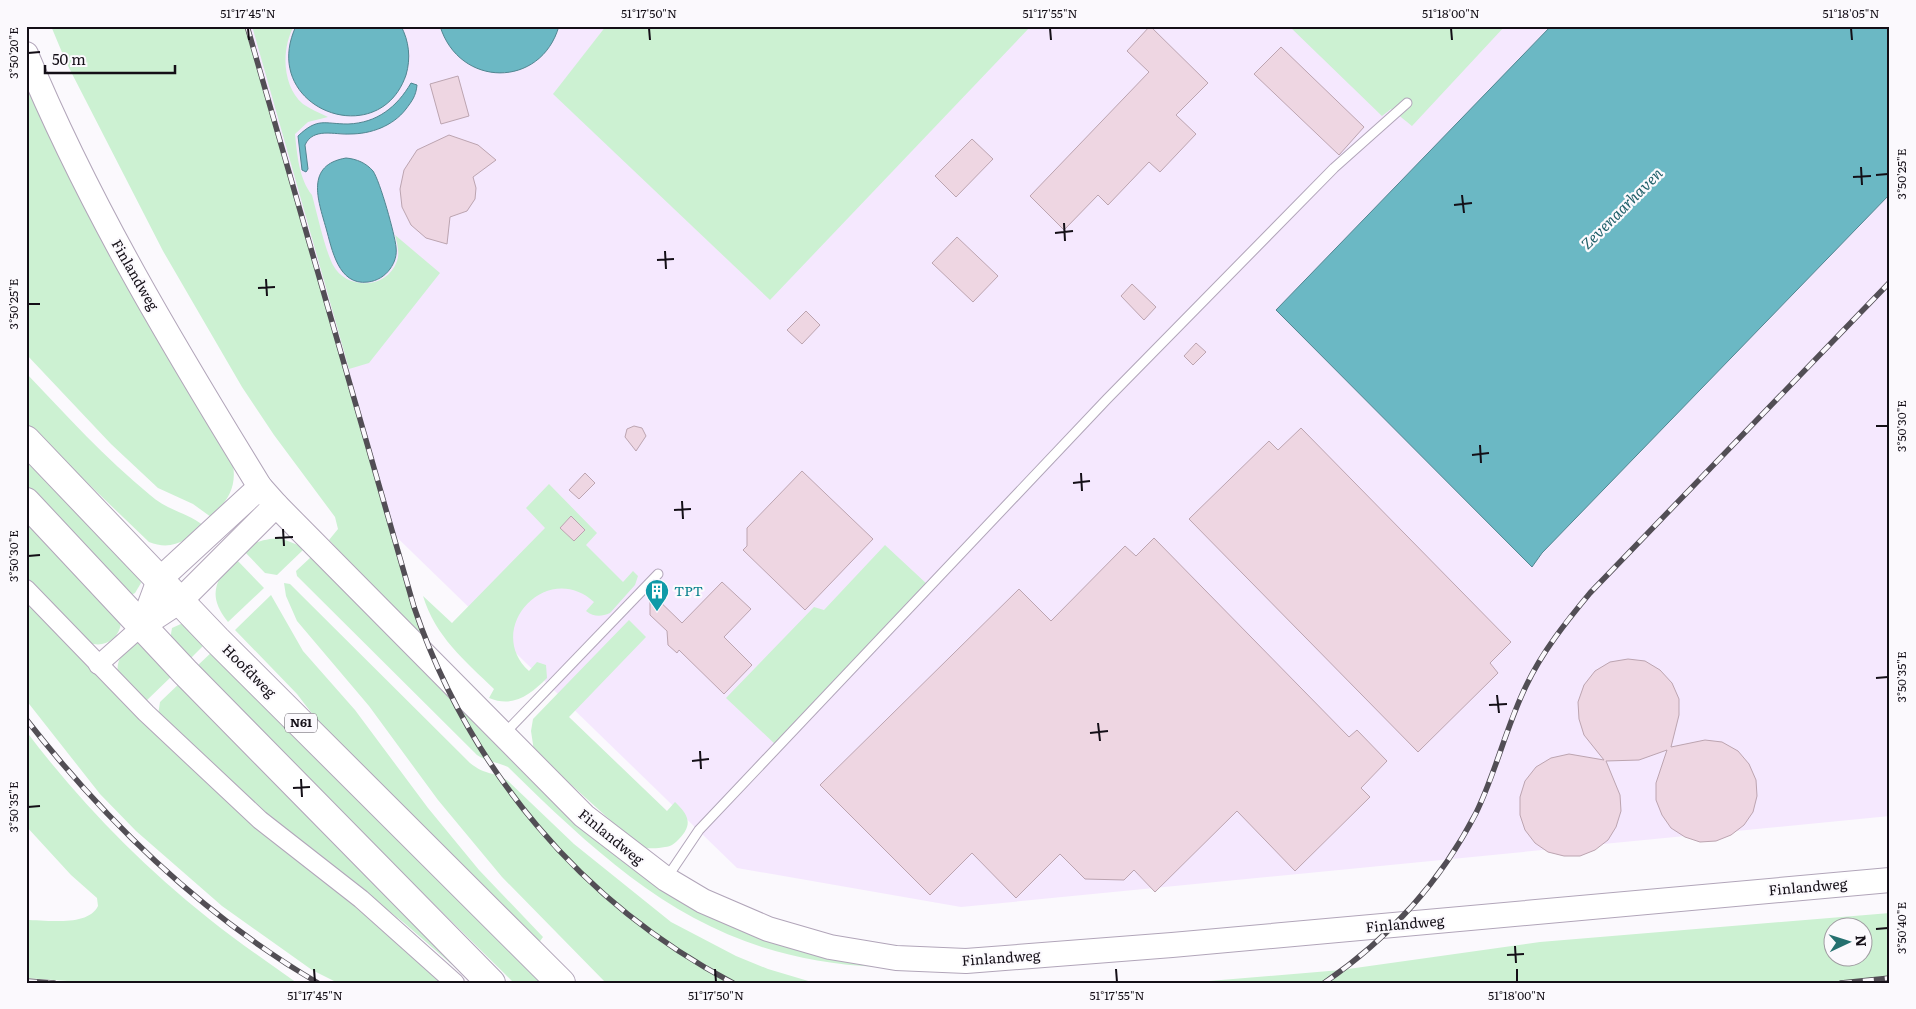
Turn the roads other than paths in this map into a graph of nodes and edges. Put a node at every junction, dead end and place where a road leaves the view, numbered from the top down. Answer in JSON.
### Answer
{"nodes":[{"id":1,"x":26,"y":54,"type":"edge"},
{"id":2,"x":1407,"y":103,"type":"dead end"},
{"id":3,"x":26,"y":440,"type":"edge"},
{"id":4,"x":260,"y":487,"type":"junction"},
{"id":5,"x":26,"y":502,"type":"edge"},
{"id":6,"x":276,"y":506,"type":"junction"},
{"id":7,"x":658,"y":574,"type":"dead end"},
{"id":8,"x":160,"y":580,"type":"junction"},
{"id":9,"x":26,"y":590,"type":"edge"},
{"id":10,"x":180,"y":601,"type":"junction"},
{"id":11,"x":142,"y":626,"type":"junction"},
{"id":12,"x":98,"y":665,"type":"junction"},
{"id":13,"x":503,"y":734,"type":"junction"},
{"id":14,"x":666,"y":879,"type":"junction"},
{"id":15,"x":1890,"y":880,"type":"edge"},
{"id":16,"x":455,"y":983,"type":"edge"},
{"id":17,"x":492,"y":983,"type":"edge"},
{"id":18,"x":561,"y":983,"type":"edge"}],
"edges":[{"from":1,"to":4,"type":"street","name":"Finlandweg"},
{"from":2,"to":14,"type":"lane"},
{"from":3,"to":8,"type":"main road","name":"Hoofdweg","number":"N61"},
{"from":4,"to":6,"type":"street","name":"Finlandweg"},
{"from":4,"to":8,"type":"street"},
{"from":5,"to":11,"type":"main road"},
{"from":6,"to":10,"type":"street"},
{"from":6,"to":13,"type":"street","name":"Finlandweg"},
{"from":7,"to":13,"type":"lane"},
{"from":8,"to":10,"type":"main road","name":"Hoofdweg","number":"N61"},
{"from":8,"to":11,"type":"street"},
{"from":9,"to":12,"type":"street"},
{"from":10,"to":11,"type":"street"},
{"from":10,"to":18,"type":"main road","name":"Hoofdweg","number":"N61"},
{"from":11,"to":12,"type":"street"},
{"from":11,"to":17,"type":"main road"},
{"from":12,"to":16,"type":"street"},
{"from":13,"to":14,"type":"street","name":"Finlandweg"},
{"from":14,"to":15,"type":"street","name":"Finlandweg"}]}
